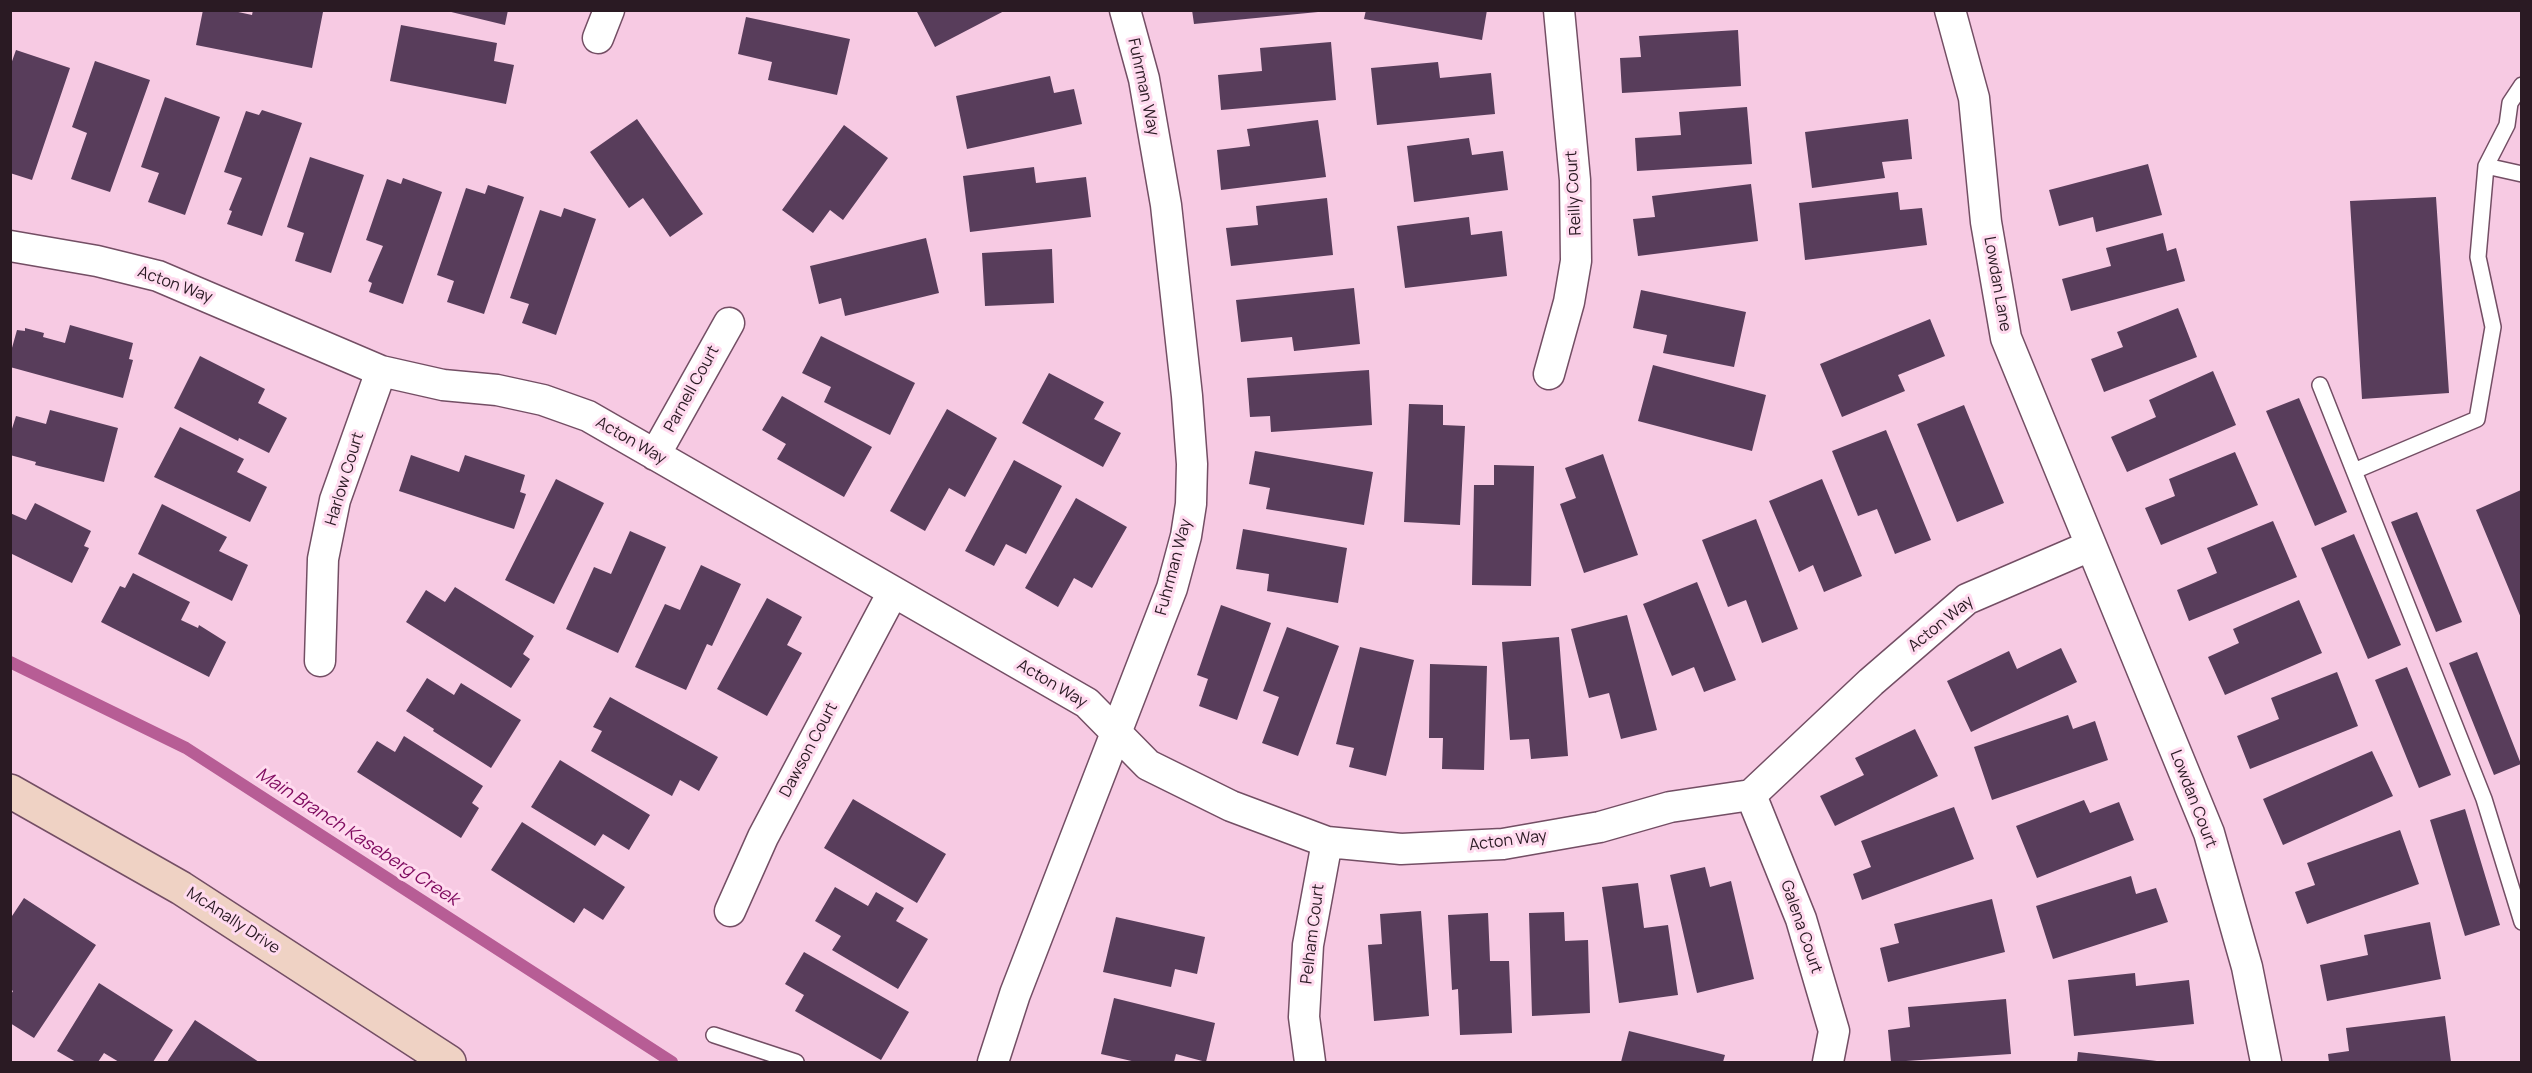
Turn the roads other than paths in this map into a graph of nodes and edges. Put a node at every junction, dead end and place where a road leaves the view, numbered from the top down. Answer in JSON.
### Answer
{"nodes":[{"id":1,"x":609,"y":10,"type":"edge"},
{"id":2,"x":1125,"y":10,"type":"edge"},
{"id":3,"x":1558,"y":10,"type":"edge"},
{"id":4,"x":1950,"y":10,"type":"edge"},
{"id":5,"x":598,"y":38,"type":"dead end"},
{"id":6,"x":2522,"y":85,"type":"edge"},
{"id":7,"x":2486,"y":166,"type":"junction"},
{"id":8,"x":2522,"y":174,"type":"edge"},
{"id":9,"x":10,"y":246,"type":"edge"},
{"id":10,"x":729,"y":323,"type":"dead end"},
{"id":11,"x":381,"y":371,"type":"junction"},
{"id":12,"x":1549,"y":374,"type":"dead end"},
{"id":13,"x":2320,"y":385,"type":"dead end"},
{"id":14,"x":655,"y":455,"type":"junction"},
{"id":15,"x":2354,"y":471,"type":"junction"},
{"id":16,"x":2090,"y":546,"type":"junction"},
{"id":17,"x":893,"y":592,"type":"junction"},
{"id":18,"x":320,"y":661,"type":"dead end"},
{"id":19,"x":1117,"y":733,"type":"junction"},
{"id":20,"x":10,"y":791,"type":"edge"},
{"id":21,"x":1752,"y":795,"type":"junction"},
{"id":22,"x":1327,"y":842,"type":"junction"},
{"id":23,"x":730,"y":911,"type":"dead end"},
{"id":24,"x":2522,"y":922,"type":"edge"},
{"id":25,"x":714,"y":1035,"type":"dead end"},
{"id":26,"x":449,"y":1062,"type":"edge"},
{"id":27,"x":796,"y":1062,"type":"edge"},
{"id":28,"x":993,"y":1062,"type":"edge"},
{"id":29,"x":1310,"y":1062,"type":"edge"},
{"id":30,"x":1828,"y":1062,"type":"edge"},
{"id":31,"x":2266,"y":1062,"type":"edge"}],
"edges":[{"from":1,"to":5,"type":"street"},
{"from":2,"to":19,"type":"street","name":"Fuhrman Way"},
{"from":3,"to":12,"type":"street","name":"Reilly Court"},
{"from":4,"to":16,"type":"street","name":"Lowdan Lane"},
{"from":6,"to":7,"type":"lane"},
{"from":7,"to":8,"type":"lane"},
{"from":7,"to":15,"type":"lane"},
{"from":9,"to":11,"type":"street","name":"Acton Way"},
{"from":10,"to":14,"type":"street","name":"Parnell Court"},
{"from":11,"to":14,"type":"street","name":"Acton Way"},
{"from":11,"to":18,"type":"street","name":"Harlow Court"},
{"from":13,"to":15,"type":"lane"},
{"from":14,"to":17,"type":"street","name":"Acton Way"},
{"from":15,"to":24,"type":"lane"},
{"from":16,"to":21,"type":"street","name":"Acton Way"},
{"from":16,"to":31,"type":"street","name":"Lowdan Court"},
{"from":17,"to":19,"type":"street","name":"Acton Way"},
{"from":17,"to":23,"type":"street","name":"Dawson Court"},
{"from":19,"to":22,"type":"street","name":"Acton Way"},
{"from":19,"to":28,"type":"street","name":"Fuhrman Way"},
{"from":20,"to":26,"type":"street","name":"McAnally Drive"},
{"from":21,"to":22,"type":"street","name":"Acton Way"},
{"from":21,"to":30,"type":"street","name":"Galena Court"},
{"from":22,"to":29,"type":"street","name":"Pelham Court"},
{"from":25,"to":27,"type":"lane"}]}
